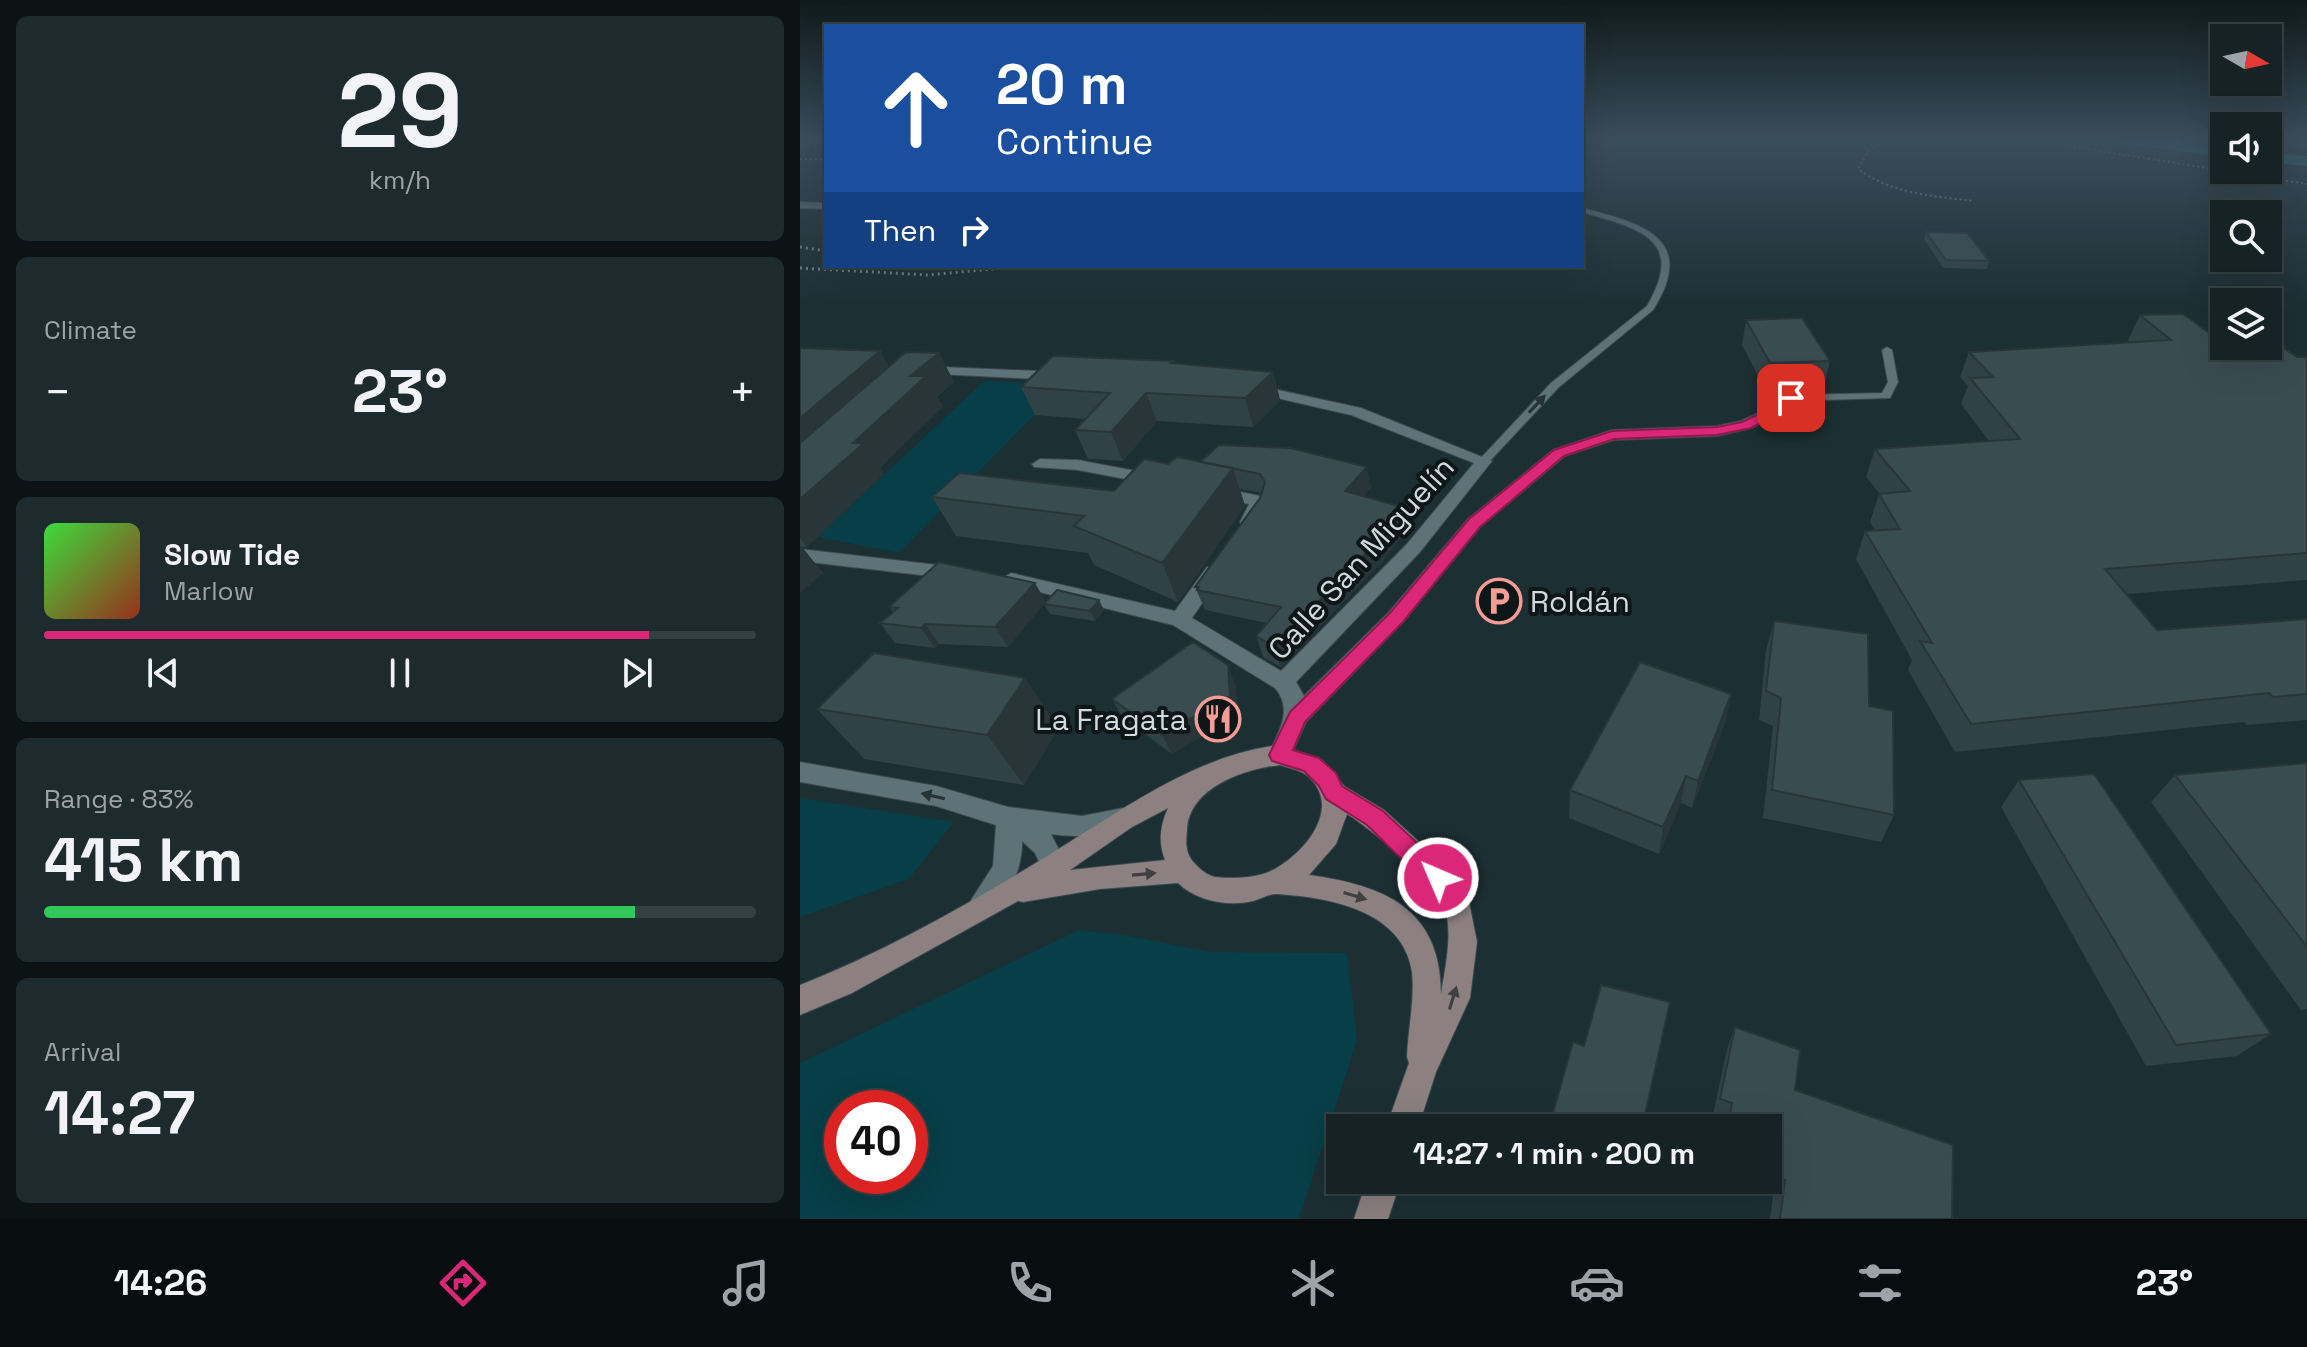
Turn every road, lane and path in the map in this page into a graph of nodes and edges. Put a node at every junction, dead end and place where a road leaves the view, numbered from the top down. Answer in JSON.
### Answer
{"nodes":[{"id":1,"x":1931,"y":195,"type":"edge"},
{"id":2,"x":1974,"y":201,"type":"dead end"},
{"id":3,"x":800,"y":205,"type":"edge"},
{"id":4,"x":824,"y":206,"type":"edge"},
{"id":5,"x":1584,"y":211,"type":"edge"},
{"id":6,"x":800,"y":247,"type":"edge"},
{"id":7,"x":824,"y":251,"type":"edge"},
{"id":8,"x":800,"y":268,"type":"edge"},
{"id":9,"x":844,"y":268,"type":"edge"},
{"id":10,"x":1003,"y":268,"type":"edge"},
{"id":11,"x":840,"y":270,"type":"junction"},
{"id":12,"x":1887,"y":350,"type":"dead end"},
{"id":13,"x":913,"y":374,"type":"edge"},
{"id":14,"x":1075,"y":377,"type":"edge"},
{"id":15,"x":1229,"y":385,"type":"edge"},
{"id":16,"x":1791,"y":398,"type":"joint"},
{"id":17,"x":1484,"y":461,"type":"junction"},
{"id":18,"x":1040,"y":464,"type":"dead end"},
{"id":19,"x":1174,"y":483,"type":"edge"},
{"id":20,"x":1203,"y":489,"type":"edge"},
{"id":21,"x":1240,"y":535,"type":"edge"},
{"id":22,"x":800,"y":555,"type":"edge"},
{"id":23,"x":1224,"y":557,"type":"edge"},
{"id":24,"x":1180,"y":620,"type":"junction"},
{"id":25,"x":1283,"y":682,"type":"junction"},
{"id":26,"x":1297,"y":717,"type":"junction"},
{"id":27,"x":1280,"y":755,"type":"junction"},
{"id":28,"x":800,"y":772,"type":"edge"},
{"id":29,"x":1217,"y":772,"type":"junction"},
{"id":30,"x":1333,"y":792,"type":"junction"},
{"id":31,"x":1008,"y":818,"type":"junction"},
{"id":32,"x":1123,"y":819,"type":"junction"},
{"id":33,"x":1054,"y":866,"type":"junction"},
{"id":34,"x":1183,"y":871,"type":"junction"},
{"id":35,"x":1100,"y":877,"type":"junction"},
{"id":36,"x":1278,"y":883,"type":"junction"},
{"id":37,"x":1011,"y":891,"type":"junction"},
{"id":38,"x":980,"y":908,"type":"junction"},
{"id":39,"x":800,"y":1000,"type":"edge"},
{"id":40,"x":1422,"y":1069,"type":"junction"},
{"id":41,"x":1407,"y":1114,"type":"edge"},
{"id":42,"x":1379,"y":1194,"type":"edge"},
{"id":43,"x":1371,"y":1219,"type":"edge"}],
"edges":[{"from":1,"to":2,"type":"path"},
{"from":3,"to":4,"type":"street"},
{"from":17,"to":5,"type":"lane","one_way":true},
{"from":6,"to":7,"type":"path"},
{"from":8,"to":11,"type":"path"},
{"from":9,"to":11,"type":"path"},
{"from":10,"to":11,"type":"path"},
{"from":12,"to":16,"type":"lane"},
{"from":13,"to":14,"type":"street"},
{"from":15,"to":17,"type":"street","name":"Calle San Miguelín"},
{"from":16,"to":26,"type":"street"},
{"from":17,"to":25,"type":"street","name":"Calle San Miguelín"},
{"from":18,"to":19,"type":"street"},
{"from":20,"to":21,"type":"street"},
{"from":22,"to":24,"type":"street"},
{"from":23,"to":24,"type":"street"},
{"from":24,"to":25,"type":"street"},
{"from":25,"to":26,"type":"street","name":"Calle San Miguelín"},
{"from":26,"to":27,"type":"street"},
{"from":27,"to":29,"type":"street"},
{"from":27,"to":30,"type":"street"},
{"from":31,"to":28,"type":"street","one_way":true},
{"from":29,"to":32,"type":"street"},
{"from":29,"to":34,"type":"street"},
{"from":30,"to":36,"type":"street"},
{"from":40,"to":30,"type":"street","one_way":true},
{"from":31,"to":32,"type":"street"},
{"from":31,"to":33,"type":"street"},
{"from":31,"to":38,"type":"street"},
{"from":32,"to":33,"type":"street"},
{"from":33,"to":35,"type":"street"},
{"from":33,"to":37,"type":"street"},
{"from":35,"to":34,"type":"street","one_way":true},
{"from":34,"to":36,"type":"street"},
{"from":35,"to":37,"type":"street"},
{"from":36,"to":40,"type":"street","one_way":true},
{"from":37,"to":38,"type":"street"},
{"from":38,"to":39,"type":"street"},
{"from":40,"to":41,"type":"street"},
{"from":42,"to":43,"type":"street"}]}
